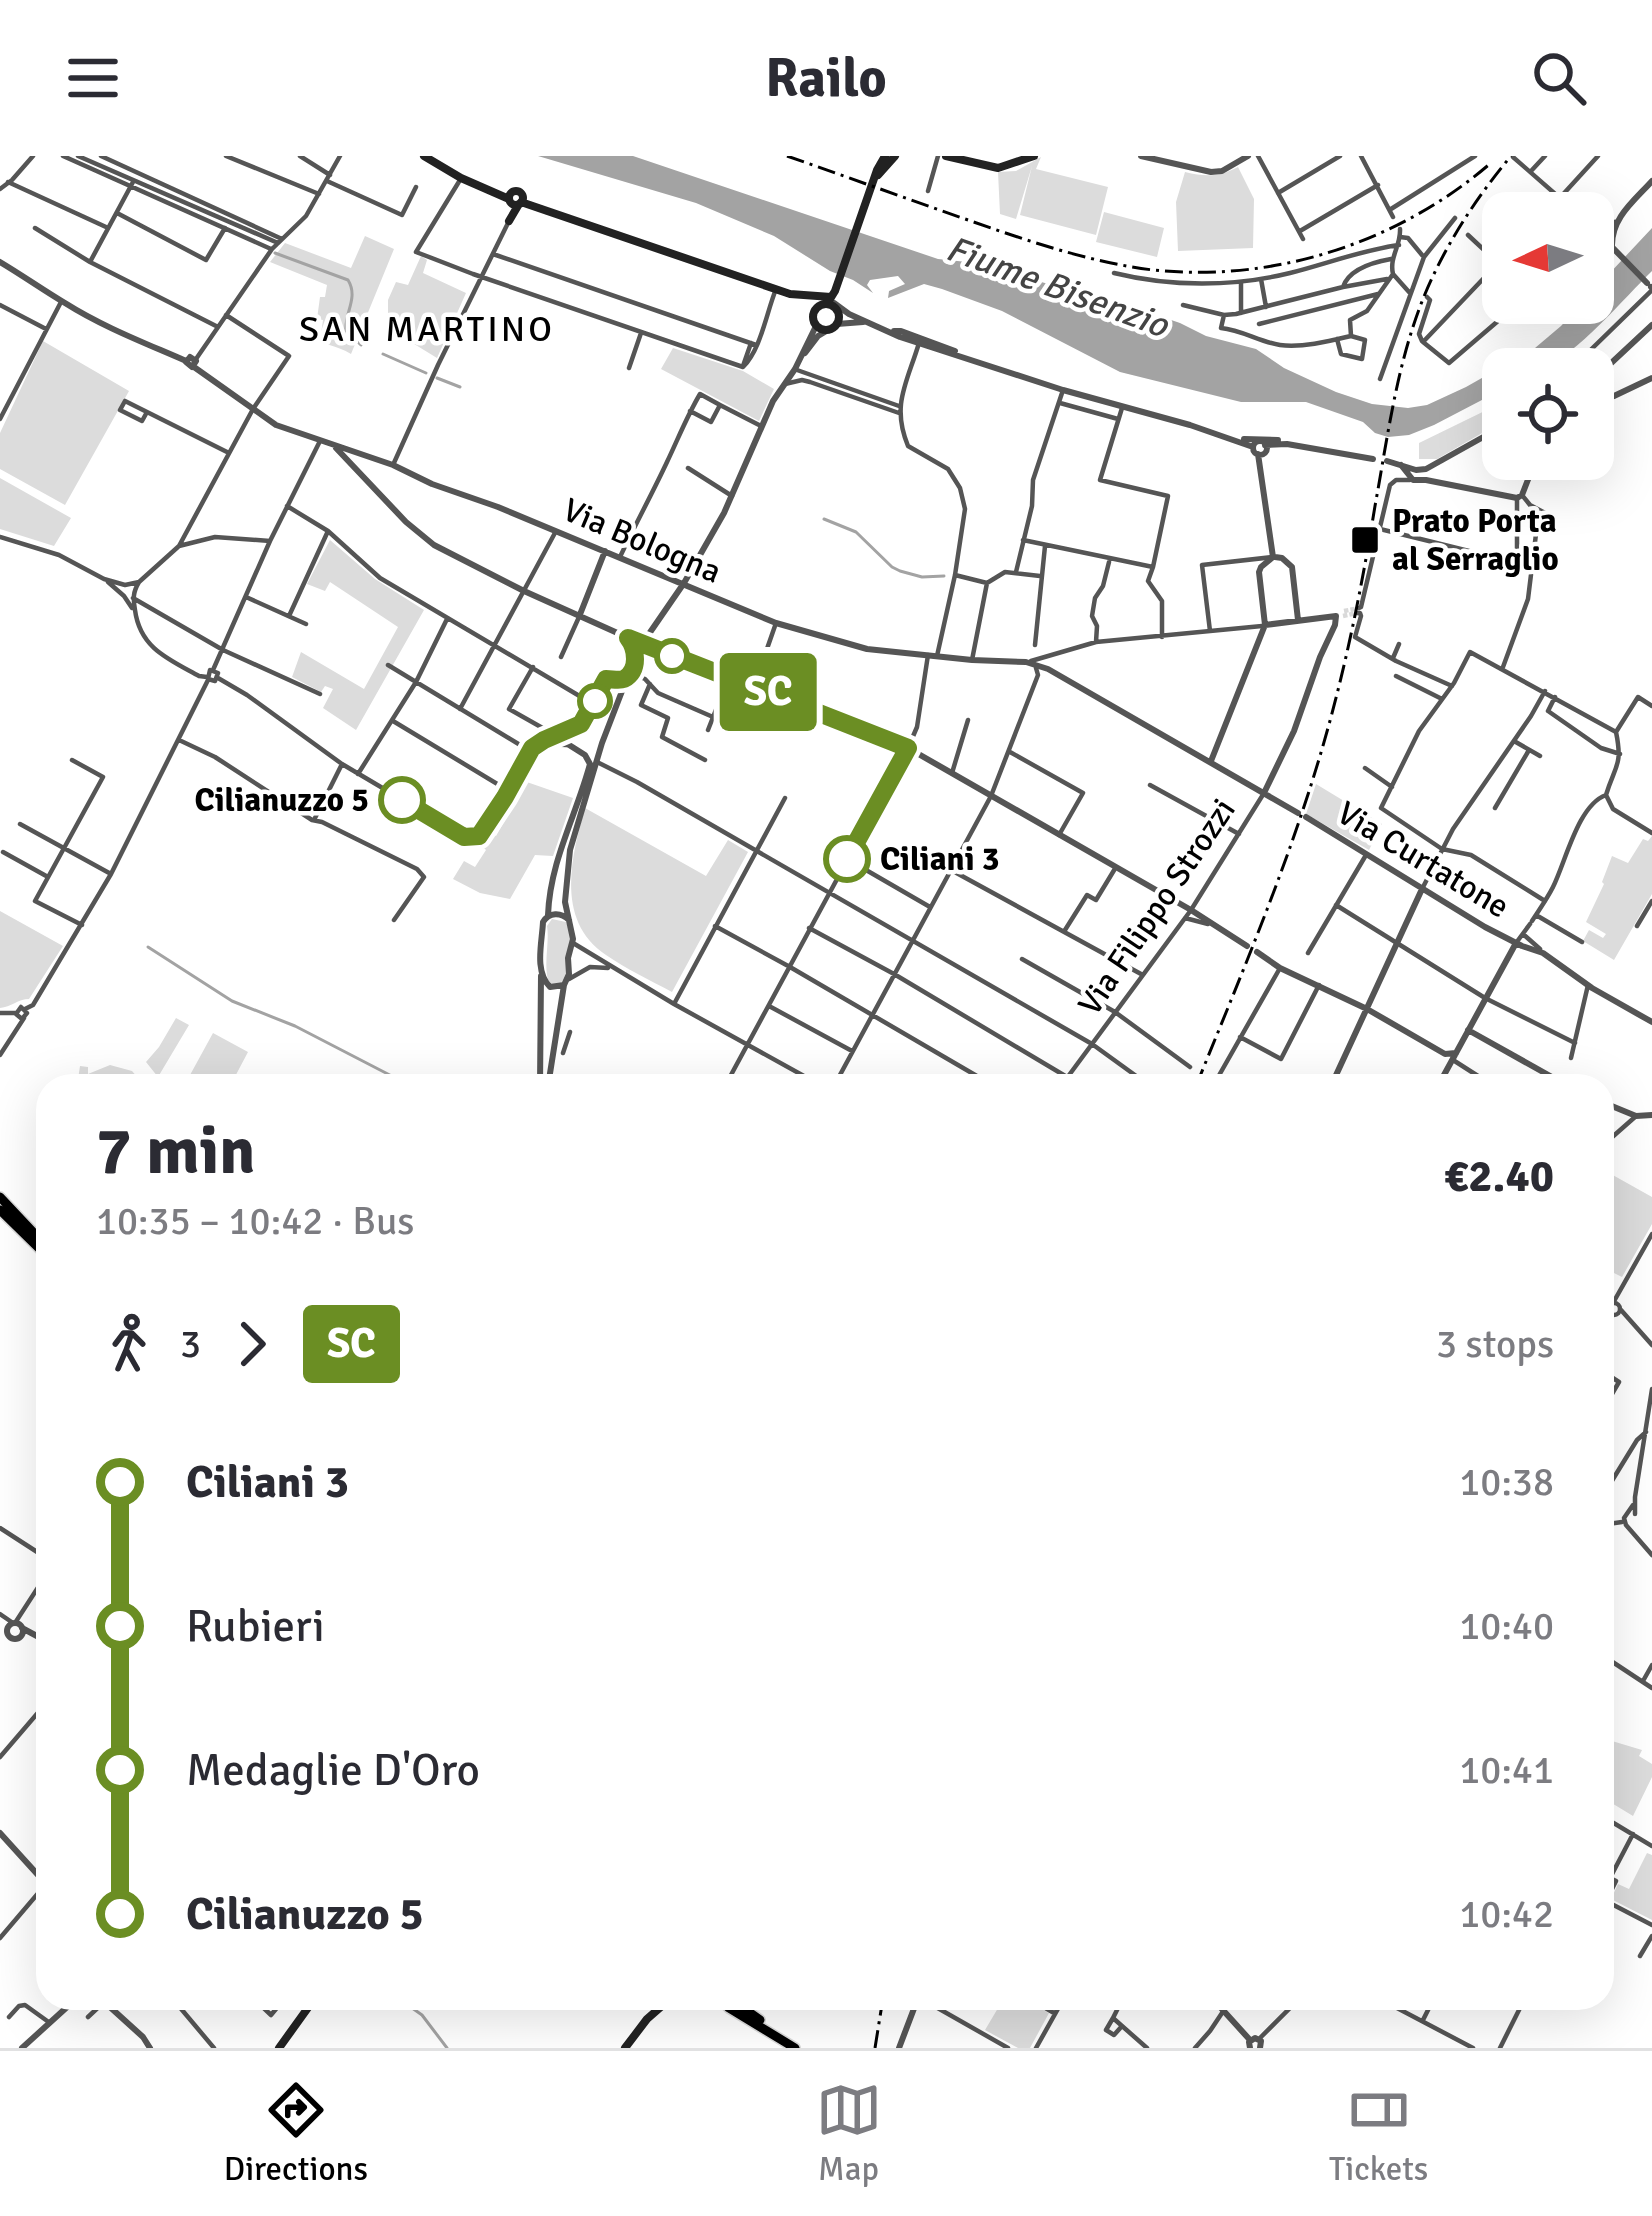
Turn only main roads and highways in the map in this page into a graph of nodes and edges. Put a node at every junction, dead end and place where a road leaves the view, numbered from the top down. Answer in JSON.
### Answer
{"nodes":[{"id":1,"x":424,"y":156,"type":"edge"},
{"id":2,"x":885,"y":156,"type":"edge"},
{"id":3,"x":896,"y":156,"type":"edge"},
{"id":4,"x":942,"y":156,"type":"edge"},
{"id":5,"x":1029,"y":157,"type":"edge"},
{"id":6,"x":874,"y":181,"type":"junction"},
{"id":7,"x":516,"y":200,"type":"junction"},
{"id":8,"x":509,"y":221,"type":"road end"},
{"id":9,"x":790,"y":294,"type":"junction"},
{"id":10,"x":832,"y":307,"type":"junction"},
{"id":11,"x":814,"y":312,"type":"junction"},
{"id":12,"x":0,"y":1197,"type":"edge"},
{"id":13,"x":0,"y":1210,"type":"edge"},
{"id":14,"x":36,"y":1238,"type":"edge"},
{"id":15,"x":36,"y":1242,"type":"edge"},
{"id":16,"x":306,"y":2010,"type":"edge"},
{"id":17,"x":652,"y":2010,"type":"edge"},
{"id":18,"x":657,"y":2010,"type":"edge"},
{"id":19,"x":740,"y":2010,"type":"edge"},
{"id":20,"x":647,"y":2019,"type":"junction"},
{"id":21,"x":798,"y":2047,"type":"edge"},
{"id":22,"x":279,"y":2048,"type":"edge"},
{"id":23,"x":625,"y":2048,"type":"edge"}],
"edges":[{"from":1,"to":7,"type":"main road"},
{"from":2,"to":6,"type":"main road"},
{"from":3,"to":6,"type":"main road"},
{"from":4,"to":5,"type":"main road"},
{"from":6,"to":10,"type":"main road"},
{"from":7,"to":8,"type":"main road"},
{"from":7,"to":9,"type":"main road"},
{"from":9,"to":10,"type":"main road"},
{"from":9,"to":11,"type":"main road"},
{"from":10,"to":11,"type":"main road"},
{"from":10,"to":11,"type":"main road"},
{"from":12,"to":14,"type":"main road"},
{"from":13,"to":15,"type":"main road"},
{"from":16,"to":22,"type":"main road"},
{"from":17,"to":20,"type":"main road"},
{"from":18,"to":20,"type":"main road"},
{"from":19,"to":21,"type":"main road"},
{"from":20,"to":23,"type":"main road"}]}
